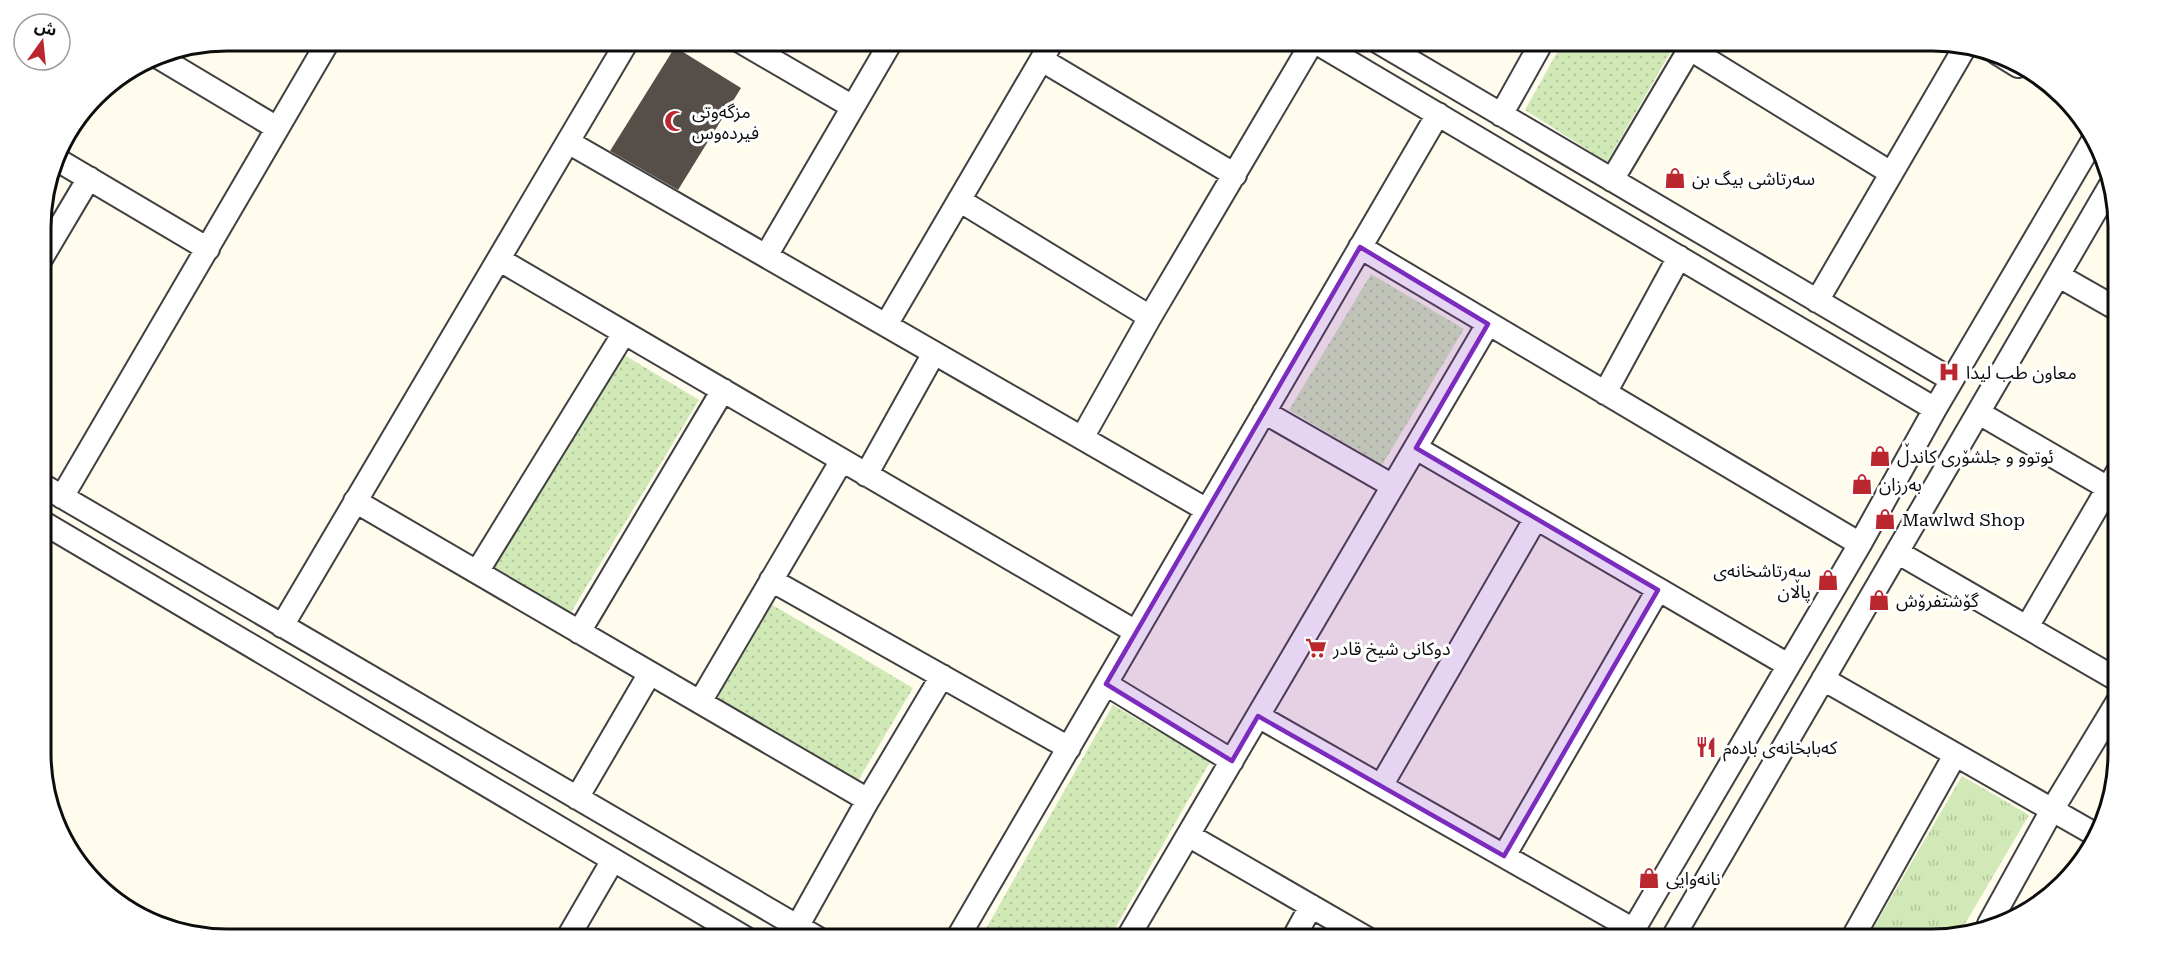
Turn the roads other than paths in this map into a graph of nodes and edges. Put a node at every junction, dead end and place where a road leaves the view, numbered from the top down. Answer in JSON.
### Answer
{"nodes":[{"id":1,"x":322,"y":51,"type":"edge"},
{"id":2,"x":621,"y":51,"type":"edge"},
{"id":3,"x":757,"y":51,"type":"edge"},
{"id":4,"x":886,"y":51,"type":"edge"},
{"id":5,"x":1046,"y":51,"type":"edge"},
{"id":6,"x":1049,"y":51,"type":"edge"},
{"id":7,"x":1307,"y":51,"type":"edge"},
{"id":8,"x":1330,"y":51,"type":"edge"},
{"id":9,"x":1396,"y":51,"type":"edge"},
{"id":10,"x":1537,"y":51,"type":"edge"},
{"id":11,"x":1688,"y":51,"type":"edge"},
{"id":12,"x":1701,"y":51,"type":"edge"},
{"id":13,"x":1961,"y":53,"type":"edge"},
{"id":14,"x":166,"y":61,"type":"edge"},
{"id":15,"x":853,"y":107,"type":"junction"},
{"id":16,"x":1438,"y":114,"type":"junction"},
{"id":17,"x":1502,"y":115,"type":"junction"},
{"id":18,"x":277,"y":128,"type":"junction"},
{"id":19,"x":567,"y":142,"type":"junction"},
{"id":20,"x":2089,"y":148,"type":"edge"},
{"id":21,"x":63,"y":163,"type":"edge"},
{"id":22,"x":1891,"y":173,"type":"junction"},
{"id":23,"x":1235,"y":175,"type":"junction"},
{"id":24,"x":88,"y":178,"type":"junction"},
{"id":25,"x":1612,"y":180,"type":"junction"},
{"id":26,"x":2105,"y":196,"type":"edge"},
{"id":27,"x":959,"y":200,"type":"junction"},
{"id":28,"x":51,"y":242,"type":"edge"},
{"id":29,"x":1360,"y":247,"type":"junction"},
{"id":30,"x":208,"y":249,"type":"junction"},
{"id":31,"x":766,"y":256,"type":"junction"},
{"id":32,"x":1679,"y":257,"type":"junction"},
{"id":33,"x":500,"y":260,"type":"junction"},
{"id":34,"x":2059,"y":276,"type":"junction"},
{"id":35,"x":1817,"y":301,"type":"junction"},
{"id":36,"x":2108,"y":304,"type":"edge"},
{"id":37,"x":1150,"y":317,"type":"junction"},
{"id":38,"x":1488,"y":324,"type":"junction"},
{"id":39,"x":886,"y":325,"type":"junction"},
{"id":40,"x":624,"y":333,"type":"junction"},
{"id":41,"x":934,"y":353,"type":"junction"},
{"id":42,"x":1952,"y":380,"type":"junction"},
{"id":43,"x":723,"y":390,"type":"junction"},
{"id":44,"x":1605,"y":393,"type":"junction"},
{"id":45,"x":1935,"y":409,"type":"junction"},
{"id":46,"x":1264,"y":411,"type":"junction"},
{"id":47,"x":1979,"y":413,"type":"junction"},
{"id":48,"x":1082,"y":438,"type":"junction"},
{"id":49,"x":1416,"y":448,"type":"junction"},
{"id":50,"x":842,"y":460,"type":"junction"},
{"id":51,"x":866,"y":475,"type":"junction"},
{"id":52,"x":2108,"y":478,"type":"edge"},
{"id":53,"x":1393,"y":486,"type":"junction"},
{"id":54,"x":2108,"y":489,"type":"edge"},
{"id":55,"x":51,"y":490,"type":"edge"},
{"id":56,"x":62,"y":497,"type":"junction"},
{"id":57,"x":355,"y":501,"type":"junction"},
{"id":58,"x":1207,"y":510,"type":"junction"},
{"id":59,"x":1536,"y":518,"type":"junction"},
{"id":60,"x":51,"y":527,"type":"edge"},
{"id":61,"x":1860,"y":544,"type":"junction"},
{"id":62,"x":1897,"y":552,"type":"junction"},
{"id":63,"x":477,"y":572,"type":"junction"},
{"id":64,"x":200,"y":578,"type":"junction"},
{"id":65,"x":771,"y":580,"type":"junction"},
{"id":66,"x":1658,"y":590,"type":"junction"},
{"id":67,"x":185,"y":607,"type":"junction"},
{"id":68,"x":282,"y":626,"type":"junction"},
{"id":69,"x":2027,"y":627,"type":"junction"},
{"id":70,"x":579,"y":632,"type":"junction"},
{"id":71,"x":1136,"y":632,"type":"junction"},
{"id":72,"x":1788,"y":665,"type":"junction"},
{"id":73,"x":650,"y":673,"type":"junction"},
{"id":74,"x":2108,"y":674,"type":"edge"},
{"id":75,"x":942,"y":676,"type":"junction"},
{"id":76,"x":1823,"y":679,"type":"junction"},
{"id":77,"x":1106,"y":684,"type":"junction"},
{"id":78,"x":700,"y":702,"type":"junction"},
{"id":79,"x":1258,"y":716,"type":"junction"},
{"id":80,"x":2108,"y":718,"type":"edge"},
{"id":81,"x":1745,"y":739,"type":"junction"},
{"id":82,"x":1069,"y":748,"type":"junction"},
{"id":83,"x":1955,"y":754,"type":"junction"},
{"id":84,"x":1777,"y":758,"type":"junction"},
{"id":85,"x":1232,"y":761,"type":"junction"},
{"id":86,"x":1381,"y":786,"type":"junction"},
{"id":87,"x":577,"y":798,"type":"junction"},
{"id":88,"x":868,"y":800,"type":"junction"},
{"id":89,"x":2052,"y":810,"type":"junction"},
{"id":90,"x":2089,"y":831,"type":"edge"},
{"id":91,"x":1188,"y":835,"type":"junction"},
{"id":92,"x":1504,"y":856,"type":"junction"},
{"id":93,"x":613,"y":860,"type":"junction"},
{"id":94,"x":1311,"y":906,"type":"junction"},
{"id":95,"x":1992,"y":919,"type":"edge"},
{"id":96,"x":797,"y":927,"type":"junction"},
{"id":97,"x":573,"y":929,"type":"edge"},
{"id":98,"x":730,"y":929,"type":"edge"},
{"id":99,"x":801,"y":929,"type":"edge"},
{"id":100,"x":963,"y":929,"type":"edge"},
{"id":101,"x":1133,"y":929,"type":"edge"},
{"id":102,"x":1298,"y":929,"type":"edge"},
{"id":103,"x":1351,"y":929,"type":"edge"},
{"id":104,"x":1621,"y":929,"type":"edge"},
{"id":105,"x":1634,"y":929,"type":"edge"},
{"id":106,"x":1680,"y":929,"type":"edge"},
{"id":107,"x":1858,"y":929,"type":"edge"}],
"edges":[{"from":1,"to":18,"type":"street"},
{"from":2,"to":19,"type":"street"},
{"from":3,"to":15,"type":"street"},
{"from":4,"to":15,"type":"street"},
{"from":5,"to":27,"type":"street"},
{"from":6,"to":23,"type":"street"},
{"from":7,"to":23,"type":"street"},
{"from":8,"to":16,"type":"street"},
{"from":9,"to":17,"type":"street"},
{"from":10,"to":17,"type":"street"},
{"from":11,"to":25,"type":"street"},
{"from":12,"to":22,"type":"street"},
{"from":13,"to":22,"type":"street"},
{"from":14,"to":18,"type":"street"},
{"from":15,"to":31,"type":"street"},
{"from":16,"to":29,"type":"street"},
{"from":16,"to":32,"type":"street"},
{"from":17,"to":25,"type":"street"},
{"from":18,"to":30,"type":"street"},
{"from":19,"to":31,"type":"street"},
{"from":19,"to":33,"type":"street"},
{"from":20,"to":42,"type":"street"},
{"from":21,"to":24,"type":"street"},
{"from":22,"to":35,"type":"street"},
{"from":23,"to":37,"type":"street"},
{"from":24,"to":28,"type":"street"},
{"from":24,"to":30,"type":"street"},
{"from":25,"to":35,"type":"street"},
{"from":26,"to":34,"type":"street"},
{"from":27,"to":37,"type":"street"},
{"from":27,"to":39,"type":"street"},
{"from":29,"to":38,"type":"street"},
{"from":29,"to":46,"type":"street"},
{"from":30,"to":56,"type":"street"},
{"from":31,"to":39,"type":"street"},
{"from":32,"to":44,"type":"street"},
{"from":32,"to":45,"type":"street"},
{"from":33,"to":40,"type":"street"},
{"from":33,"to":57,"type":"street"},
{"from":34,"to":36,"type":"street"},
{"from":34,"to":47,"type":"street"},
{"from":35,"to":42,"type":"street"},
{"from":37,"to":48,"type":"street"},
{"from":38,"to":44,"type":"street"},
{"from":38,"to":49,"type":"street"},
{"from":39,"to":41,"type":"street"},
{"from":40,"to":43,"type":"street"},
{"from":40,"to":63,"type":"street"},
{"from":41,"to":48,"type":"street"},
{"from":41,"to":51,"type":"street"},
{"from":42,"to":45,"type":"street"},
{"from":43,"to":50,"type":"street"},
{"from":43,"to":70,"type":"street"},
{"from":44,"to":61,"type":"street"},
{"from":45,"to":61,"type":"street"},
{"from":46,"to":53,"type":"street"},
{"from":46,"to":58,"type":"street"},
{"from":47,"to":52,"type":"street"},
{"from":47,"to":62,"type":"street"},
{"from":48,"to":58,"type":"street"},
{"from":49,"to":53,"type":"street"},
{"from":49,"to":59,"type":"street"},
{"from":50,"to":51,"type":"street"},
{"from":50,"to":65,"type":"street"},
{"from":51,"to":71,"type":"street"},
{"from":53,"to":79,"type":"street"},
{"from":54,"to":69,"type":"street"},
{"from":55,"to":56,"type":"street"},
{"from":56,"to":64,"type":"street"},
{"from":57,"to":63,"type":"street"},
{"from":57,"to":68,"type":"street"},
{"from":58,"to":71,"type":"street"},
{"from":59,"to":66,"type":"street"},
{"from":59,"to":86,"type":"street"},
{"from":60,"to":67,"type":"street"},
{"from":61,"to":72,"type":"street"},
{"from":62,"to":69,"type":"street"},
{"from":62,"to":76,"type":"street"},
{"from":63,"to":70,"type":"street"},
{"from":64,"to":67,"type":"street"},
{"from":64,"to":68,"type":"street"},
{"from":65,"to":75,"type":"street"},
{"from":65,"to":78,"type":"street"},
{"from":66,"to":72,"type":"street"},
{"from":66,"to":92,"type":"street"},
{"from":67,"to":93,"type":"street"},
{"from":68,"to":87,"type":"street"},
{"from":69,"to":74,"type":"street"},
{"from":70,"to":73,"type":"street"},
{"from":71,"to":77,"type":"street"},
{"from":72,"to":81,"type":"street"},
{"from":73,"to":78,"type":"street"},
{"from":73,"to":87,"type":"street"},
{"from":75,"to":82,"type":"street"},
{"from":75,"to":88,"type":"street"},
{"from":76,"to":83,"type":"street"},
{"from":76,"to":84,"type":"street"},
{"from":77,"to":82,"type":"street"},
{"from":77,"to":85,"type":"street"},
{"from":78,"to":88,"type":"street"},
{"from":79,"to":85,"type":"street"},
{"from":79,"to":86,"type":"street"},
{"from":80,"to":89,"type":"street"},
{"from":81,"to":84,"type":"street"},
{"from":81,"to":105,"type":"street"},
{"from":82,"to":100,"type":"street"},
{"from":83,"to":89,"type":"street"},
{"from":83,"to":107,"type":"street"},
{"from":84,"to":106,"type":"street"},
{"from":85,"to":91,"type":"street"},
{"from":86,"to":92,"type":"street"},
{"from":87,"to":96,"type":"street"},
{"from":88,"to":96,"type":"street"},
{"from":89,"to":90,"type":"street"},
{"from":89,"to":95,"type":"street"},
{"from":91,"to":94,"type":"street"},
{"from":91,"to":101,"type":"street"},
{"from":92,"to":104,"type":"street"},
{"from":93,"to":97,"type":"street"},
{"from":93,"to":98,"type":"street"},
{"from":94,"to":102,"type":"street"},
{"from":94,"to":103,"type":"street"},
{"from":96,"to":99,"type":"street"}]}
